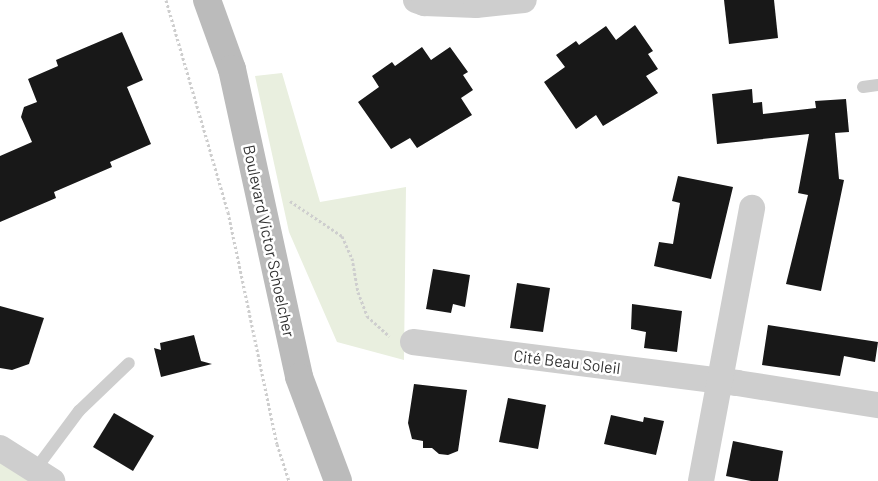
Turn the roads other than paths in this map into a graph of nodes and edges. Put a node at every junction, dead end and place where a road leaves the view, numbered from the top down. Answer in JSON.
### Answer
{"nodes":[{"id":1,"x":207,"y":0,"type":"edge"},
{"id":2,"x":416,"y":0,"type":"edge"},
{"id":3,"x":524,"y":0,"type":"edge"},
{"id":4,"x":878,"y":85,"type":"edge"},
{"id":5,"x":863,"y":87,"type":"dead end"},
{"id":6,"x":752,"y":208,"type":"dead end"},
{"id":7,"x":413,"y":342,"type":"road end"},
{"id":8,"x":129,"y":363,"type":"dead end"},
{"id":9,"x":722,"y":382,"type":"junction"},
{"id":10,"x":878,"y":406,"type":"edge"},
{"id":11,"x":0,"y":448,"type":"edge"},
{"id":12,"x":44,"y":476,"type":"edge"},
{"id":13,"x":338,"y":481,"type":"edge"},
{"id":14,"x":701,"y":481,"type":"edge"}],
"edges":[{"from":1,"to":13,"type":"street","name":"Boulevard Victor Schoelcher"},
{"from":2,"to":3,"type":"street"},
{"from":4,"to":5,"type":"lane"},
{"from":6,"to":9,"type":"street"},
{"from":7,"to":9,"type":"street","name":"Cité Beau Soleil"},
{"from":8,"to":12,"type":"lane"},
{"from":9,"to":10,"type":"street","name":"Cité Beau Soleil"},
{"from":9,"to":14,"type":"street"},
{"from":11,"to":12,"type":"street"}]}
